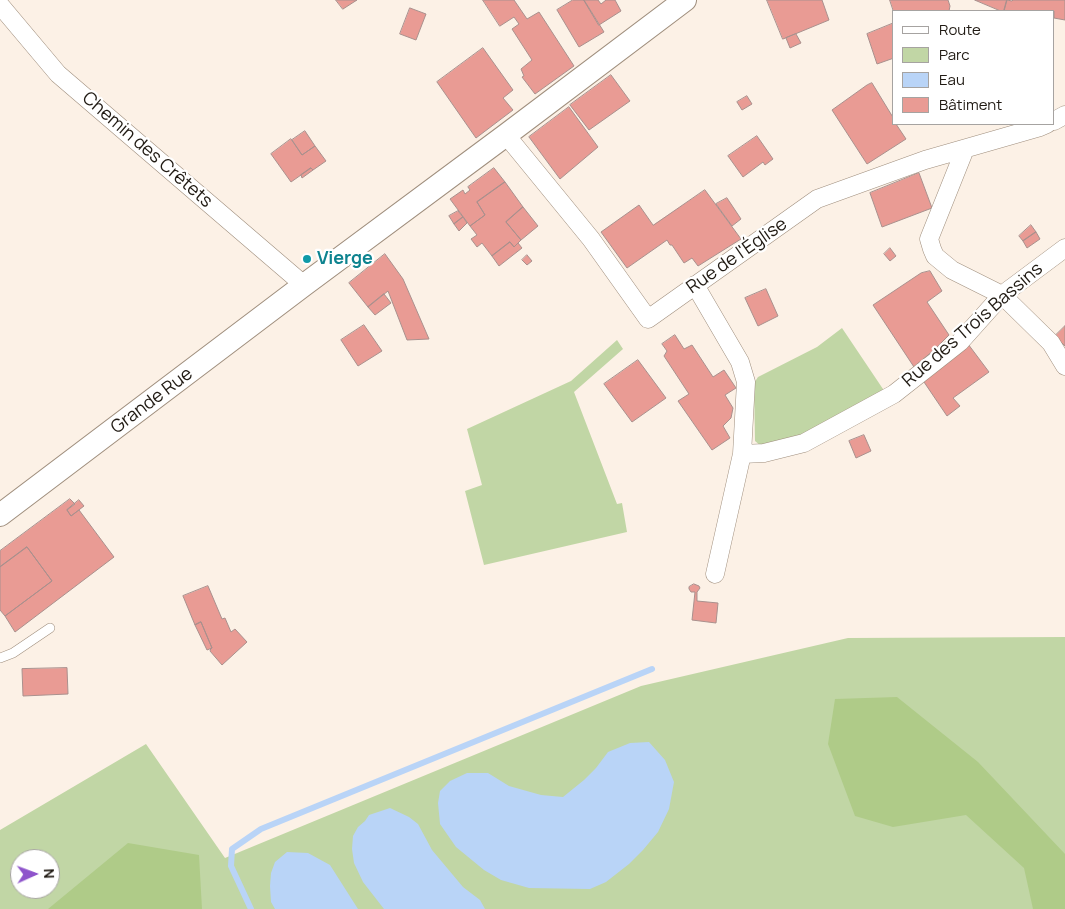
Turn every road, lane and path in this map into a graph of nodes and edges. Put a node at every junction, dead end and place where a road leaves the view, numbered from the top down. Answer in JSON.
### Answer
{"nodes":[{"id":1,"x":685,"y":0,"type":"edge"},
{"id":2,"x":0,"y":5,"type":"edge"},
{"id":3,"x":1045,"y":125,"type":"edge"},
{"id":4,"x":506,"y":135,"type":"junction"},
{"id":5,"x":965,"y":150,"type":"junction"},
{"id":6,"x":1065,"y":248,"type":"edge"},
{"id":7,"x":304,"y":285,"type":"junction"},
{"id":8,"x":695,"y":285,"type":"junction"},
{"id":9,"x":1002,"y":295,"type":"junction"},
{"id":10,"x":1065,"y":366,"type":"edge"},
{"id":11,"x":742,"y":454,"type":"junction"},
{"id":12,"x":0,"y":516,"type":"edge"},
{"id":13,"x":715,"y":574,"type":"dead end"},
{"id":14,"x":50,"y":628,"type":"dead end"},
{"id":15,"x":0,"y":658,"type":"edge"}],
"edges":[{"from":1,"to":4,"type":"street","name":"Grande Rue"},
{"from":2,"to":7,"type":"street","name":"Chemin des Crêtets"},
{"from":3,"to":5,"type":"street","name":"Rue de l'Église"},
{"from":4,"to":7,"type":"street","name":"Grande Rue"},
{"from":4,"to":8,"type":"street","name":"Rue de l'Église"},
{"from":5,"to":8,"type":"street","name":"Rue de l'Église"},
{"from":5,"to":9,"type":"street"},
{"from":6,"to":9,"type":"street","name":"Rue des Trois Bassins"},
{"from":7,"to":12,"type":"street","name":"Grande Rue"},
{"from":8,"to":11,"type":"street"},
{"from":9,"to":10,"type":"street"},
{"from":9,"to":11,"type":"street","name":"Rue des Trois Bassins"},
{"from":11,"to":13,"type":"street"},
{"from":14,"to":15,"type":"lane"}]}
